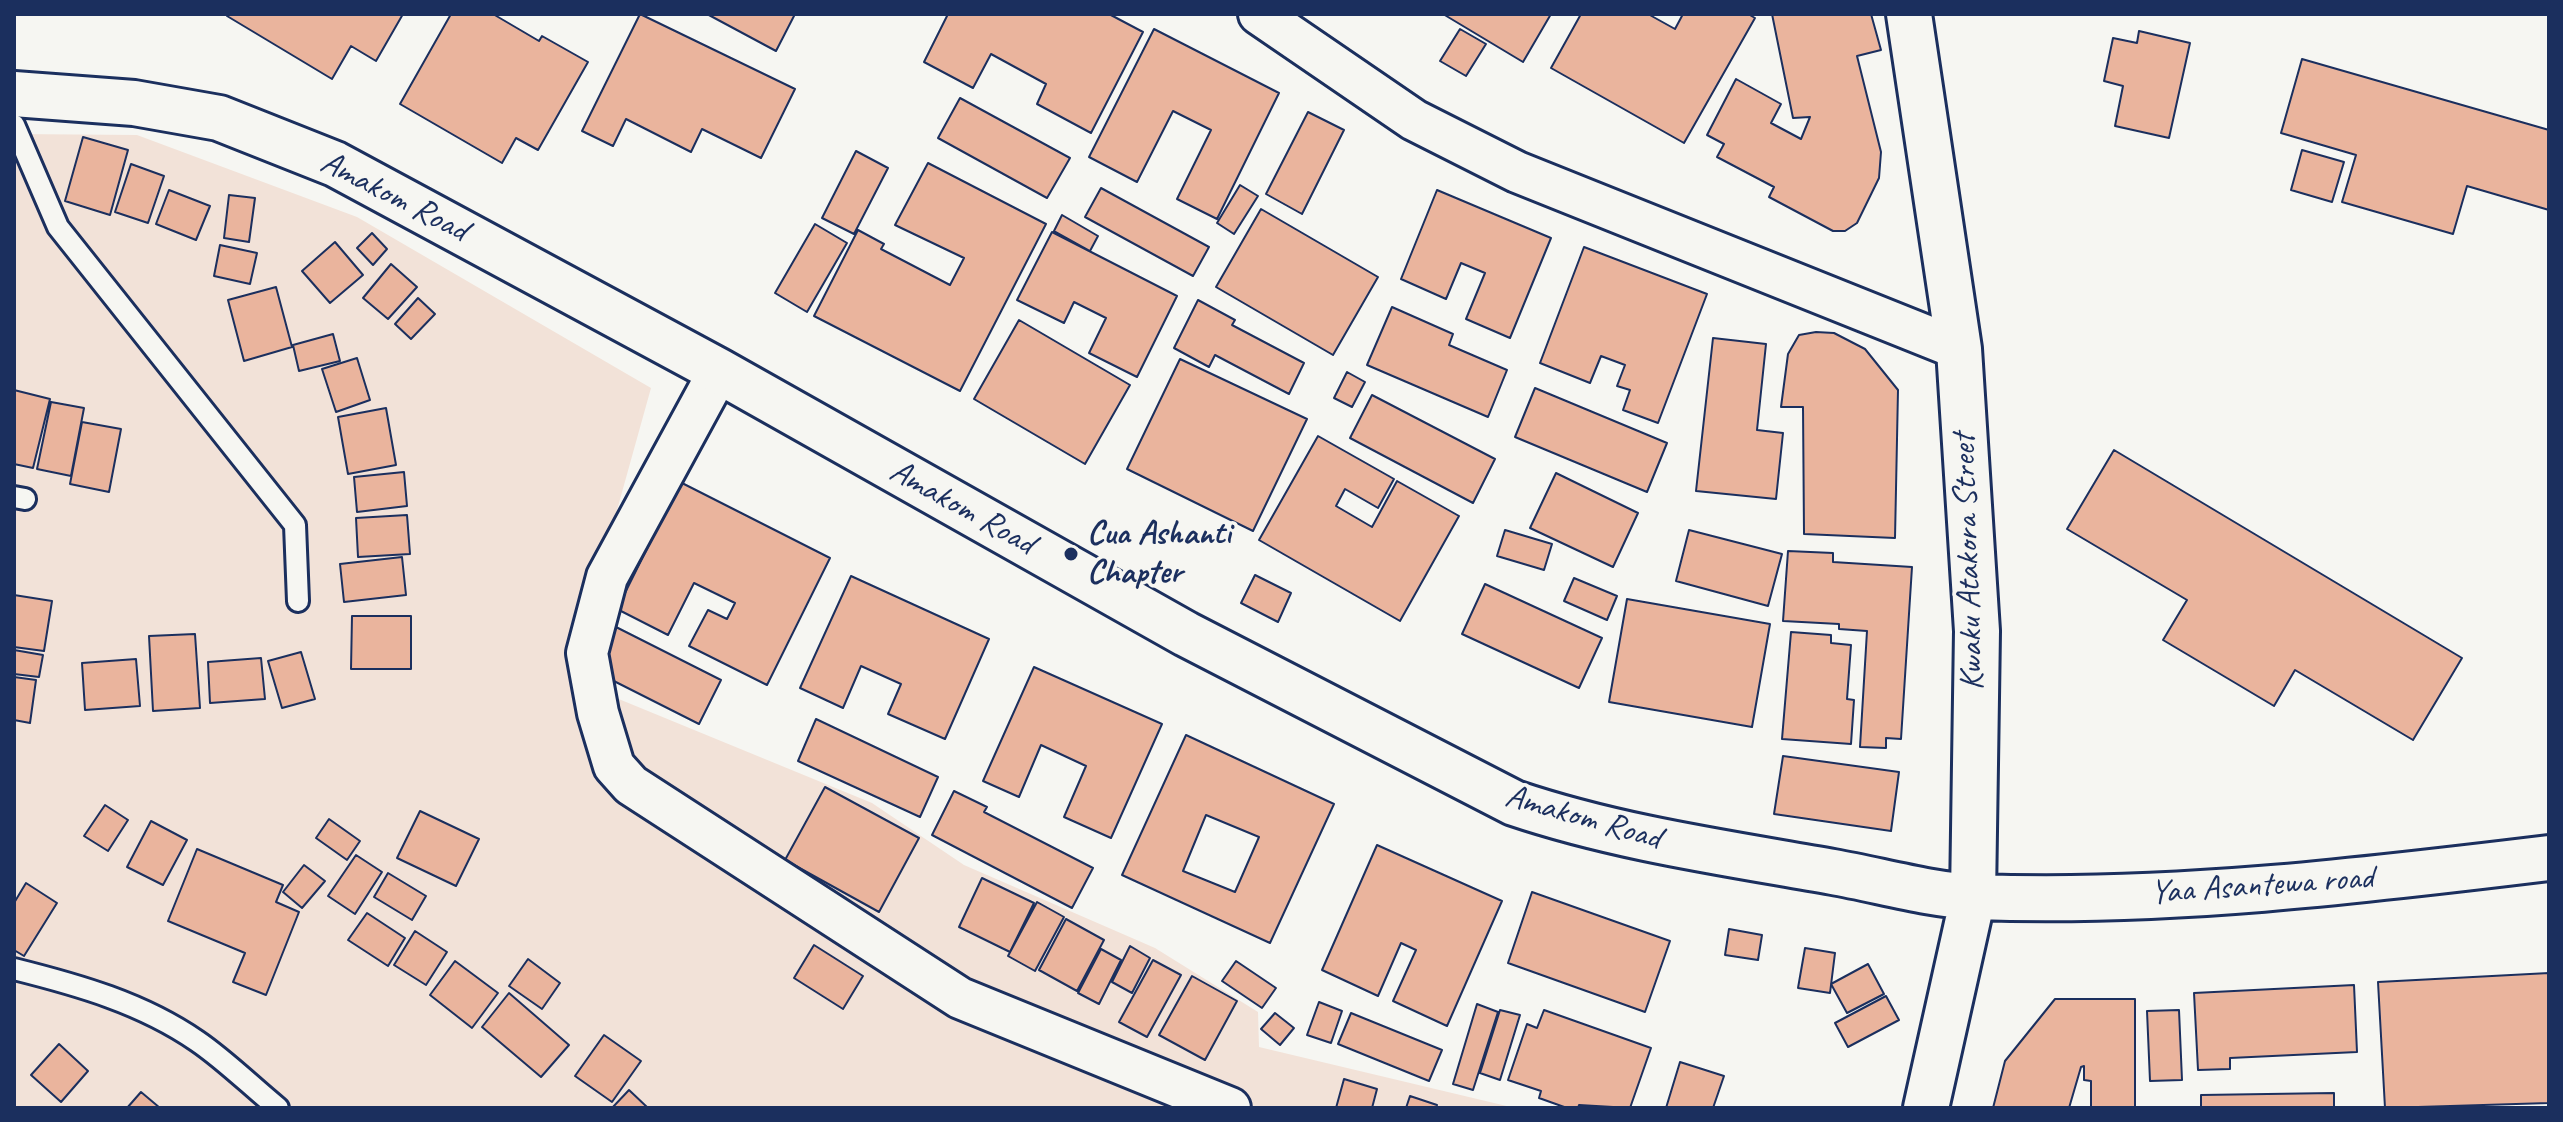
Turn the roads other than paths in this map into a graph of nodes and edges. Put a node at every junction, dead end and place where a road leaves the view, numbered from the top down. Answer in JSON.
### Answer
{"nodes":[{"id":1,"x":1259,"y":14,"type":"edge"},
{"id":2,"x":1909,"y":14,"type":"edge"},
{"id":3,"x":14,"y":94,"type":"edge"},
{"id":4,"x":14,"y":125,"type":"edge"},
{"id":5,"x":1959,"y":349,"type":"junction"},
{"id":6,"x":719,"y":371,"type":"junction"},
{"id":7,"x":298,"y":601,"type":"dead end"},
{"id":8,"x":2549,"y":858,"type":"edge"},
{"id":9,"x":1973,"y":897,"type":"junction"},
{"id":10,"x":14,"y":969,"type":"edge"},
{"id":11,"x":278,"y":1108,"type":"edge"},
{"id":12,"x":1230,"y":1108,"type":"edge"},
{"id":13,"x":1926,"y":1108,"type":"edge"}],
"edges":[{"from":1,"to":5,"type":"street"},
{"from":2,"to":5,"type":"street","name":"Kwaku Atakora Street"},
{"from":3,"to":6,"type":"street","name":"Amakom Road"},
{"from":4,"to":7,"type":"lane"},
{"from":5,"to":9,"type":"street","name":"Kwaku Atakora Street"},
{"from":6,"to":9,"type":"street","name":"Amakom Road"},
{"from":6,"to":12,"type":"street"},
{"from":8,"to":9,"type":"street","name":"Yaa Asantewa road"},
{"from":9,"to":13,"type":"street","name":"Kwaku Atakora Street"},
{"from":10,"to":11,"type":"lane"}]}
